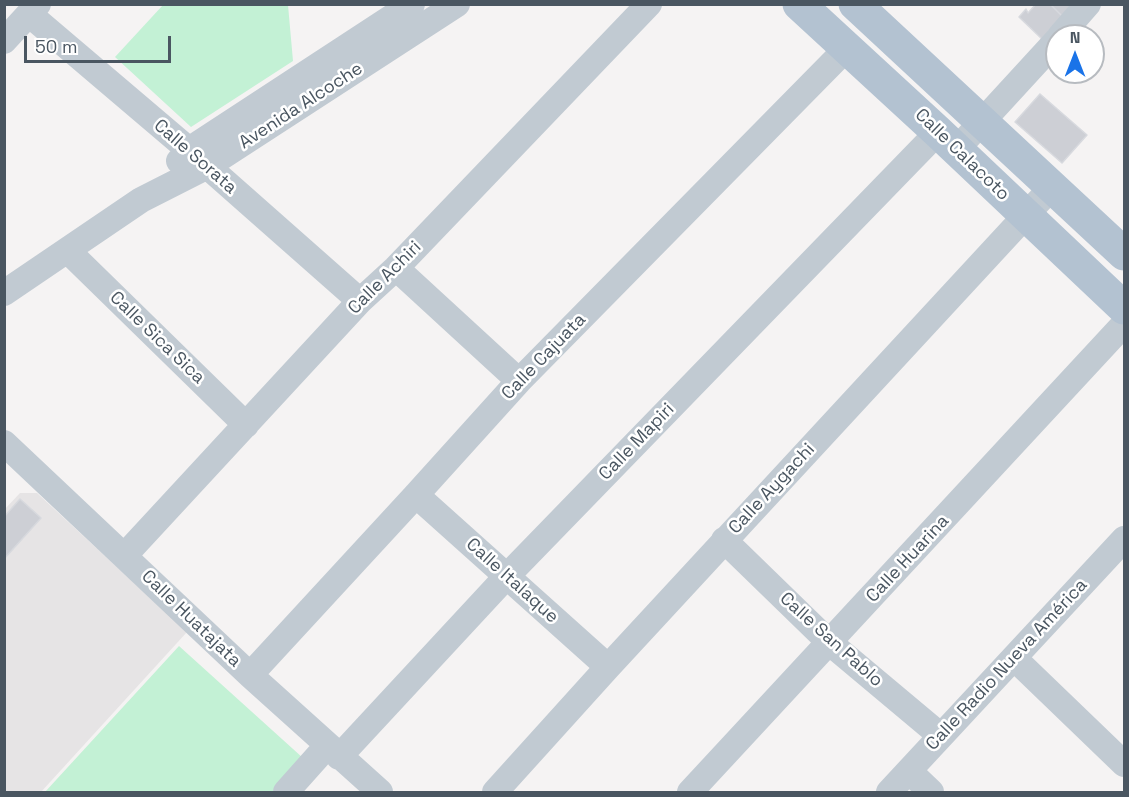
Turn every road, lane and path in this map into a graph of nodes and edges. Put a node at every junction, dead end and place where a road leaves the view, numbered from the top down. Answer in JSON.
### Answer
{"nodes":[{"id":1,"x":412,"y":4,"type":"edge"},
{"id":2,"x":457,"y":4,"type":"edge"},
{"id":3,"x":649,"y":4,"type":"edge"},
{"id":4,"x":799,"y":4,"type":"edge"},
{"id":5,"x":855,"y":4,"type":"edge"},
{"id":6,"x":1089,"y":4,"type":"edge"},
{"id":7,"x":34,"y":9,"type":"edge"},
{"id":8,"x":1071,"y":24,"type":"edge"},
{"id":9,"x":4,"y":41,"type":"edge"},
{"id":10,"x":847,"y":48,"type":"junction"},
{"id":11,"x":1045,"y":53,"type":"edge"},
{"id":12,"x":983,"y":122,"type":"junction"},
{"id":13,"x":947,"y":141,"type":"junction"},
{"id":14,"x":197,"y":159,"type":"junction"},
{"id":15,"x":1052,"y":188,"type":"junction"},
{"id":16,"x":1026,"y":216,"type":"junction"},
{"id":17,"x":68,"y":250,"type":"junction"},
{"id":18,"x":1125,"y":254,"type":"edge"},
{"id":19,"x":396,"y":268,"type":"junction"},
{"id":20,"x":4,"y":293,"type":"edge"},
{"id":21,"x":360,"y":301,"type":"junction"},
{"id":22,"x":1125,"y":308,"type":"edge"},
{"id":23,"x":1125,"y":324,"type":"edge"},
{"id":24,"x":519,"y":381,"type":"junction"},
{"id":25,"x":246,"y":425,"type":"junction"},
{"id":26,"x":6,"y":446,"type":"edge"},
{"id":27,"x":416,"y":495,"type":"junction"},
{"id":28,"x":1125,"y":538,"type":"edge"},
{"id":29,"x":724,"y":540,"type":"junction"},
{"id":30,"x":125,"y":555,"type":"junction"},
{"id":31,"x":506,"y":577,"type":"junction"},
{"id":32,"x":830,"y":643,"type":"junction"},
{"id":33,"x":1014,"y":658,"type":"junction"},
{"id":34,"x":608,"y":666,"type":"junction"},
{"id":35,"x":250,"y":675,"type":"junction"},
{"id":36,"x":941,"y":736,"type":"junction"},
{"id":37,"x":333,"y":752,"type":"junction"},
{"id":38,"x":1125,"y":764,"type":"edge"},
{"id":39,"x":909,"y":771,"type":"junction"},
{"id":40,"x":286,"y":792,"type":"edge"},
{"id":41,"x":380,"y":792,"type":"edge"},
{"id":42,"x":495,"y":792,"type":"edge"},
{"id":43,"x":690,"y":792,"type":"edge"},
{"id":44,"x":889,"y":792,"type":"edge"},
{"id":45,"x":931,"y":792,"type":"edge"}],
"edges":[{"from":1,"to":14,"type":"street","name":"Avenida Alcoche"},
{"from":2,"to":14,"type":"street","name":"Avenida Alcoche"},
{"from":3,"to":19,"type":"street","name":"Calle Achiri"},
{"from":4,"to":10,"type":"main road","name":"Calle Calacoto"},
{"from":5,"to":12,"type":"main road","name":"Calle Calacoto"},
{"from":6,"to":8,"type":"street"},
{"from":7,"to":9,"type":"street"},
{"from":7,"to":14,"type":"street","name":"Calle Sorata"},
{"from":10,"to":13,"type":"main road","name":"Calle Calacoto"},
{"from":10,"to":24,"type":"street","name":"Calle Cajuata"},
{"from":11,"to":12,"type":"street","name":"Calle Mapiri"},
{"from":12,"to":13,"type":"street","name":"Calle Mapiri"},
{"from":12,"to":15,"type":"main road","name":"Calle Calacoto"},
{"from":13,"to":16,"type":"main road","name":"Calle Calacoto"},
{"from":13,"to":31,"type":"street","name":"Calle Mapiri"},
{"from":14,"to":17,"type":"street","name":"Avenida Alcoche"},
{"from":14,"to":21,"type":"street","name":"Calle Sorata"},
{"from":15,"to":16,"type":"street","name":"Calle Aygachi"},
{"from":15,"to":18,"type":"main road","name":"Calle Calacoto"},
{"from":16,"to":22,"type":"main road","name":"Calle Calacoto"},
{"from":16,"to":29,"type":"street","name":"Calle Aygachi"},
{"from":17,"to":20,"type":"street","name":"Avenida Alcoche"},
{"from":17,"to":25,"type":"street","name":"Calle Sica Sica"},
{"from":19,"to":21,"type":"street","name":"Calle Achiri"},
{"from":19,"to":24,"type":"street"},
{"from":21,"to":25,"type":"street","name":"Calle Achiri"},
{"from":23,"to":32,"type":"street","name":"Calle Huarina"},
{"from":24,"to":27,"type":"street","name":"Calle Cajuata"},
{"from":25,"to":30,"type":"street","name":"Calle Achiri"},
{"from":26,"to":30,"type":"street","name":"Calle Huatajata"},
{"from":27,"to":31,"type":"street","name":"Calle Italaque"},
{"from":27,"to":35,"type":"street","name":"Calle Cajuata"},
{"from":28,"to":33,"type":"street","name":"Calle Radio Nueva América"},
{"from":29,"to":32,"type":"street","name":"Calle San Pablo"},
{"from":29,"to":34,"type":"street","name":"Calle Aygachi"},
{"from":30,"to":35,"type":"street","name":"Calle Huatajata"},
{"from":31,"to":34,"type":"street","name":"Calle Italaque"},
{"from":31,"to":37,"type":"street","name":"Calle Mapiri"},
{"from":32,"to":36,"type":"street","name":"Calle San Pablo"},
{"from":32,"to":43,"type":"street","name":"Calle Huarina"},
{"from":33,"to":36,"type":"street","name":"Calle Radio Nueva América"},
{"from":33,"to":38,"type":"street"},
{"from":34,"to":42,"type":"street","name":"Calle Aygachi"},
{"from":35,"to":37,"type":"street","name":"Calle Huatajata"},
{"from":36,"to":39,"type":"street","name":"Calle Radio Nueva América"},
{"from":37,"to":40,"type":"street","name":"Calle Mapiri"},
{"from":37,"to":41,"type":"street","name":"Calle Huatajata"},
{"from":39,"to":44,"type":"street","name":"Calle Radio Nueva América"},
{"from":39,"to":45,"type":"street"}]}
